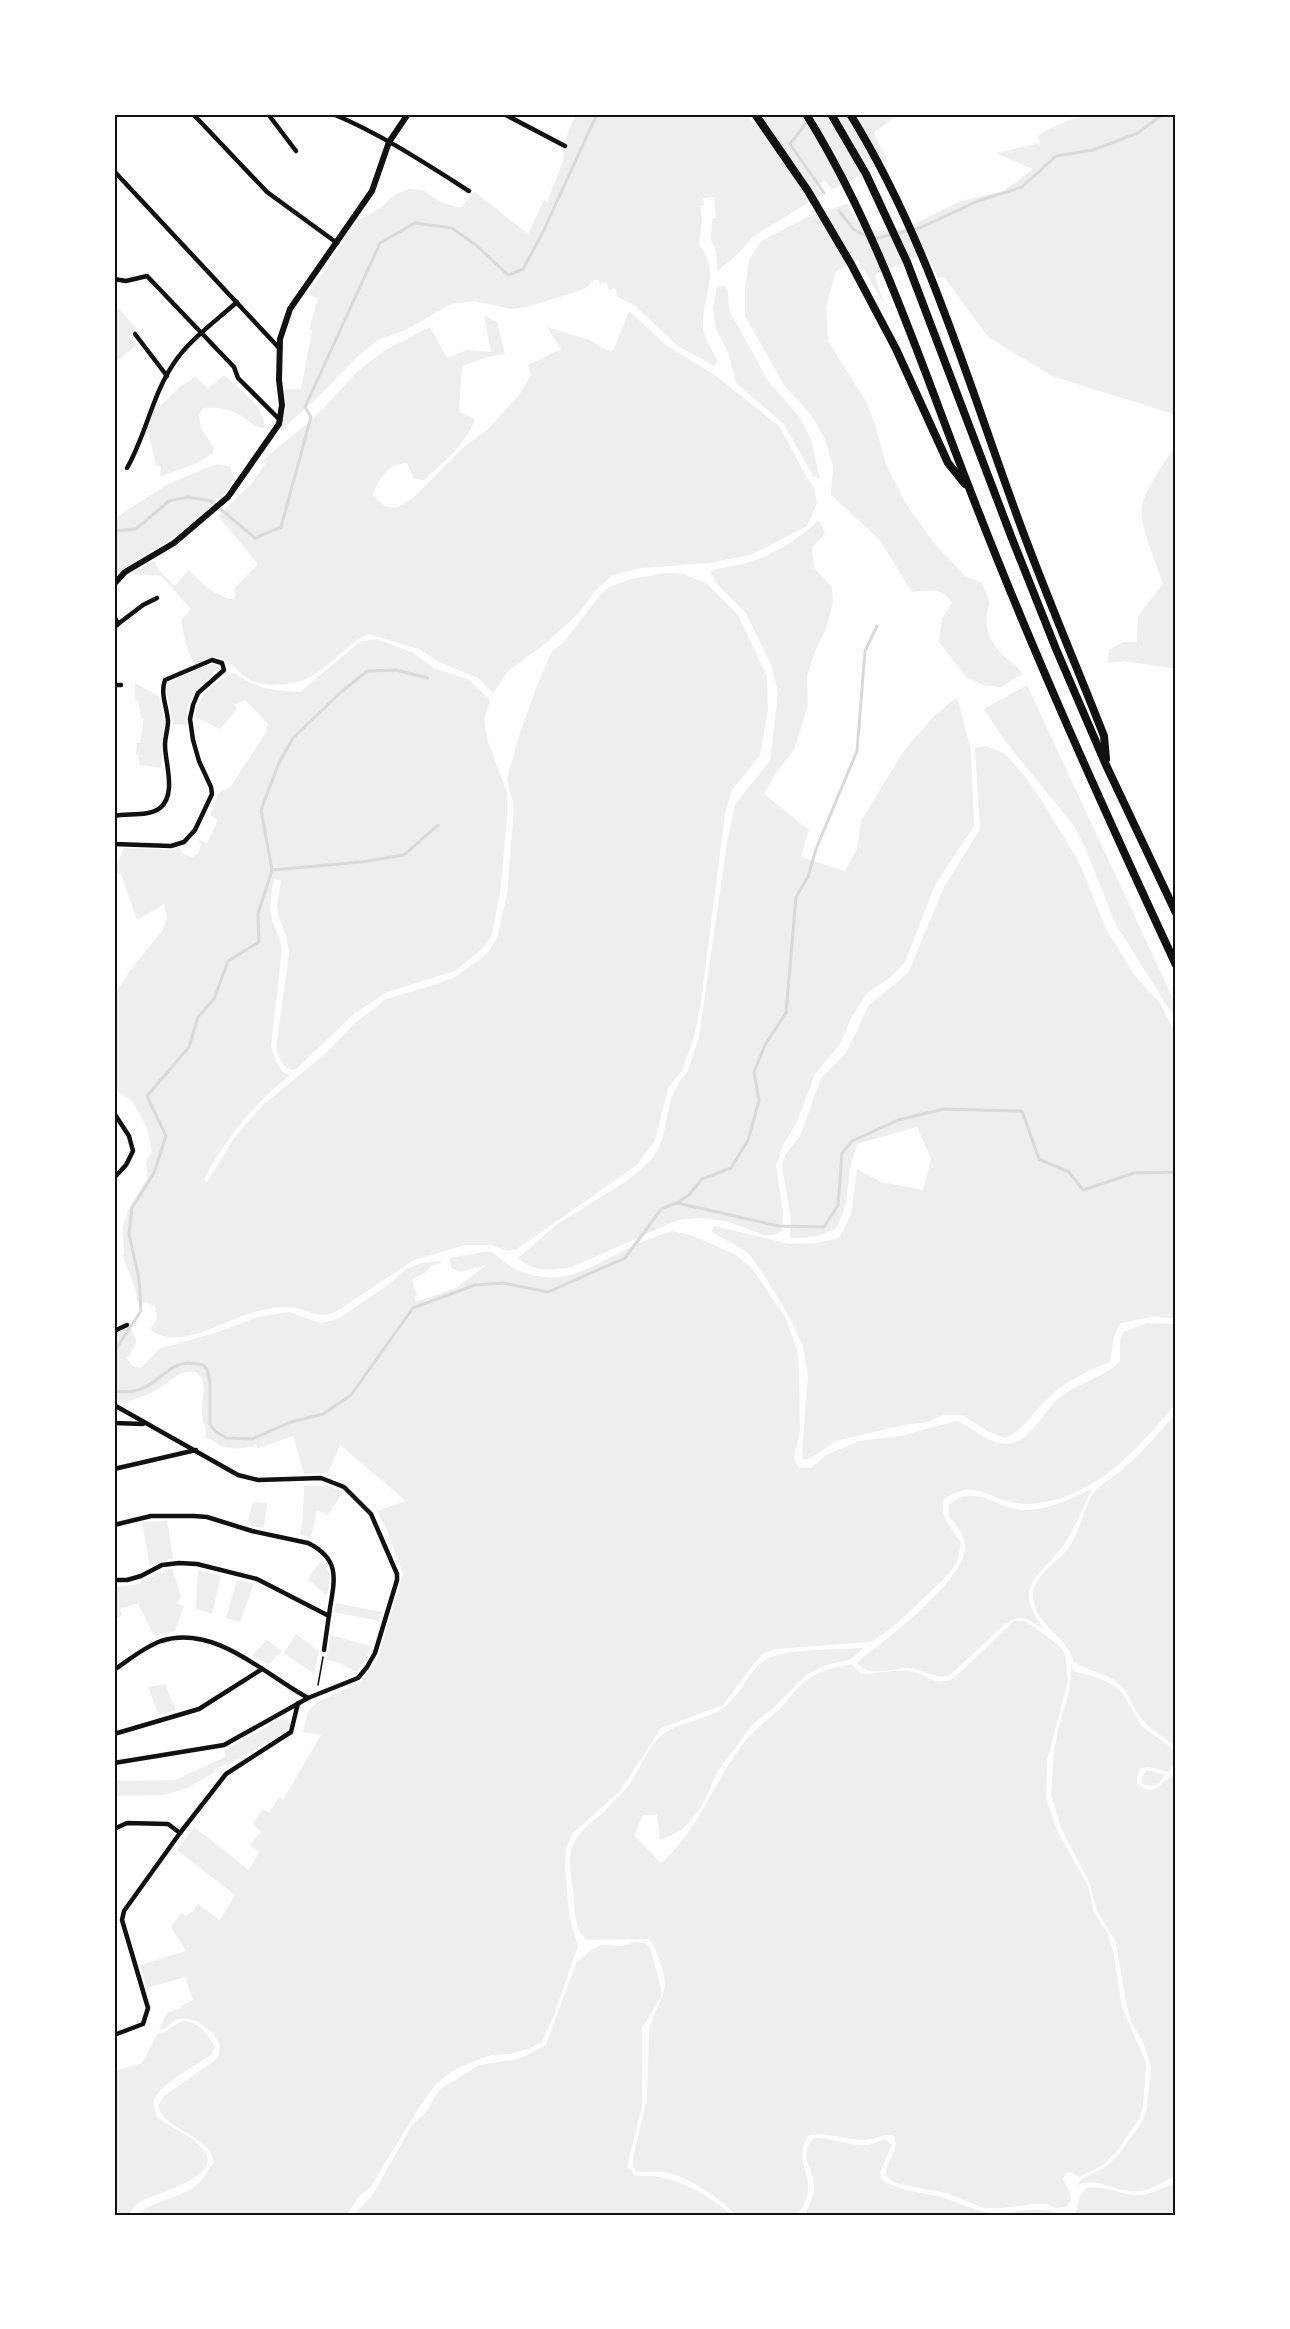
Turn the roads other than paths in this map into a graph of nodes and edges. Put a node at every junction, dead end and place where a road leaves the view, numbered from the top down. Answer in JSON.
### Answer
{"nodes":[{"id":1,"x":193,"y":114,"type":"edge"},
{"id":2,"x":268,"y":114,"type":"edge"},
{"id":3,"x":333,"y":114,"type":"edge"},
{"id":4,"x":408,"y":114,"type":"edge"},
{"id":5,"x":504,"y":114,"type":"edge"},
{"id":6,"x":806,"y":114,"type":"edge"},
{"id":7,"x":831,"y":114,"type":"edge"},
{"id":8,"x":850,"y":114,"type":"edge"},
{"id":9,"x":757,"y":117,"type":"edge"},
{"id":10,"x":389,"y":142,"type":"junction"},
{"id":11,"x":565,"y":146,"type":"dead end"},
{"id":12,"x":296,"y":151,"type":"dead end"},
{"id":13,"x":114,"y":171,"type":"edge"},
{"id":14,"x":469,"y":191,"type":"dead end"},
{"id":15,"x":337,"y":243,"type":"junction"},
{"id":16,"x":114,"y":279,"type":"edge"},
{"id":17,"x":237,"y":302,"type":"junction"},
{"id":18,"x":135,"y":334,"type":"dead end"},
{"id":19,"x":201,"y":334,"type":"junction"},
{"id":20,"x":279,"y":349,"type":"junction"},
{"id":21,"x":167,"y":376,"type":"junction"},
{"id":22,"x":280,"y":420,"type":"junction"},
{"id":23,"x":127,"y":468,"type":"dead end"},
{"id":24,"x":969,"y":489,"type":"junction"},
{"id":25,"x":114,"y":584,"type":"edge"},
{"id":26,"x":157,"y":598,"type":"dead end"},
{"id":27,"x":114,"y":616,"type":"edge"},
{"id":28,"x":116,"y":626,"type":"edge"},
{"id":29,"x":114,"y":685,"type":"edge"},
{"id":30,"x":121,"y":685,"type":"dead end"},
{"id":31,"x":1107,"y":765,"type":"junction"},
{"id":32,"x":114,"y":816,"type":"edge"},
{"id":33,"x":114,"y":844,"type":"edge"},
{"id":34,"x":1176,"y":914,"type":"edge"},
{"id":35,"x":1176,"y":965,"type":"edge"},
{"id":36,"x":114,"y":1113,"type":"edge"},
{"id":37,"x":118,"y":1119,"type":"junction"},
{"id":38,"x":114,"y":1126,"type":"edge"},
{"id":39,"x":114,"y":1178,"type":"edge"},
{"id":40,"x":127,"y":1325,"type":"dead end"},
{"id":41,"x":114,"y":1331,"type":"edge"},
{"id":42,"x":114,"y":1405,"type":"edge"},
{"id":43,"x":114,"y":1423,"type":"edge"},
{"id":44,"x":145,"y":1424,"type":"junction"},
{"id":45,"x":196,"y":1450,"type":"junction"},
{"id":46,"x":114,"y":1469,"type":"edge"},
{"id":47,"x":114,"y":1525,"type":"edge"},
{"id":48,"x":114,"y":1580,"type":"edge"},
{"id":49,"x":329,"y":1616,"type":"junction"},
{"id":50,"x":324,"y":1650,"type":"road end"},
{"id":51,"x":262,"y":1669,"type":"junction"},
{"id":52,"x":114,"y":1670,"type":"edge"},
{"id":53,"x":308,"y":1698,"type":"junction"},
{"id":54,"x":298,"y":1703,"type":"junction"},
{"id":55,"x":114,"y":1734,"type":"edge"},
{"id":56,"x":114,"y":1763,"type":"edge"},
{"id":57,"x":114,"y":1829,"type":"edge"},
{"id":58,"x":180,"y":1833,"type":"junction"},
{"id":59,"x":114,"y":2035,"type":"edge"}],
"edges":[{"from":1,"to":15,"type":"street"},
{"from":2,"to":12,"type":"street"},
{"from":3,"to":10,"type":"street"},
{"from":4,"to":10,"type":"street"},
{"from":5,"to":11,"type":"street"},
{"from":6,"to":24,"type":"highway"},
{"from":7,"to":31,"type":"highway"},
{"from":8,"to":31,"type":"highway"},
{"from":9,"to":24,"type":"highway"},
{"from":10,"to":14,"type":"street"},
{"from":10,"to":15,"type":"street"},
{"from":13,"to":17,"type":"street"},
{"from":15,"to":20,"type":"street"},
{"from":16,"to":19,"type":"street"},
{"from":17,"to":19,"type":"street"},
{"from":17,"to":20,"type":"street"},
{"from":18,"to":21,"type":"street"},
{"from":19,"to":21,"type":"street"},
{"from":19,"to":22,"type":"street"},
{"from":20,"to":22,"type":"street"},
{"from":21,"to":23,"type":"street"},
{"from":22,"to":25,"type":"street"},
{"from":24,"to":35,"type":"highway"},
{"from":26,"to":28,"type":"street"},
{"from":27,"to":28,"type":"street"},
{"from":29,"to":30,"type":"street"},
{"from":31,"to":34,"type":"highway"},
{"from":32,"to":33,"type":"street"},
{"from":36,"to":37,"type":"street"},
{"from":37,"to":38,"type":"street"},
{"from":37,"to":39,"type":"street"},
{"from":40,"to":41,"type":"street"},
{"from":42,"to":44,"type":"street"},
{"from":43,"to":44,"type":"street"},
{"from":44,"to":45,"type":"street"},
{"from":45,"to":46,"type":"street"},
{"from":45,"to":53,"type":"street"},
{"from":47,"to":49,"type":"street"},
{"from":48,"to":49,"type":"street"},
{"from":49,"to":50,"type":"street"},
{"from":51,"to":52,"type":"street"},
{"from":51,"to":53,"type":"street"},
{"from":51,"to":55,"type":"street"},
{"from":53,"to":54,"type":"street"},
{"from":54,"to":56,"type":"street"},
{"from":54,"to":58,"type":"street"},
{"from":57,"to":58,"type":"street"},
{"from":58,"to":59,"type":"street"}]}
